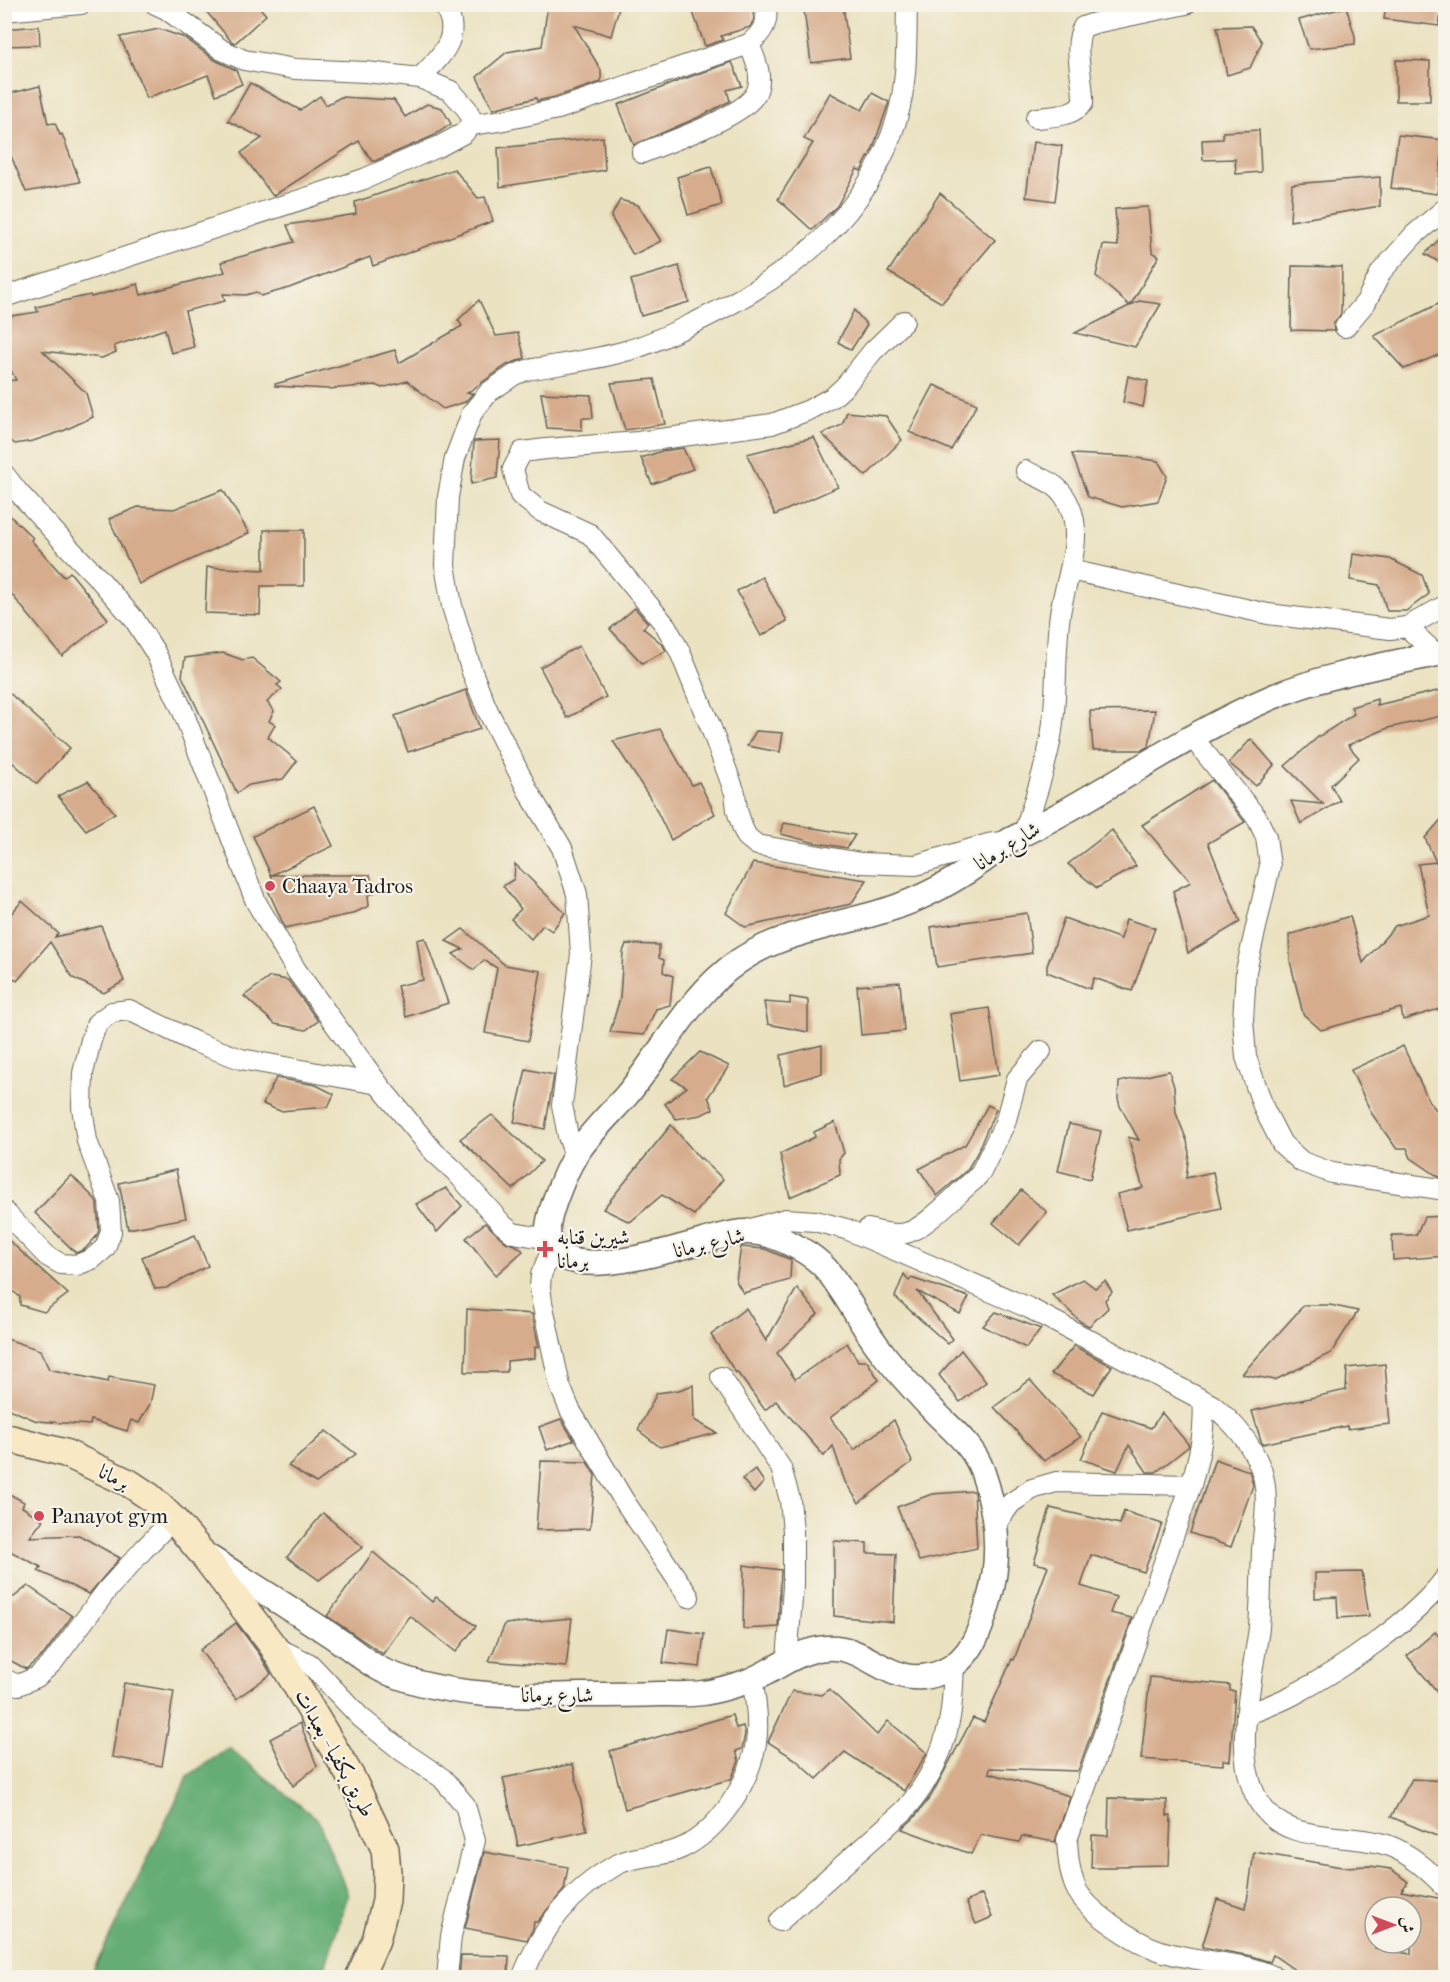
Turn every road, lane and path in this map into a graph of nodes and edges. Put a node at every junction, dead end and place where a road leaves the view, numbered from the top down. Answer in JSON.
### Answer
{"nodes":[{"id":1,"x":81,"y":4,"type":"edge"},
{"id":2,"x":155,"y":4,"type":"edge"},
{"id":3,"x":443,"y":4,"type":"edge"},
{"id":4,"x":765,"y":4,"type":"edge"},
{"id":5,"x":907,"y":4,"type":"edge"},
{"id":6,"x":1186,"y":4,"type":"edge"},
{"id":7,"x":4,"y":11,"type":"edge"},
{"id":8,"x":749,"y":44,"type":"junction"},
{"id":9,"x":420,"y":78,"type":"junction"},
{"id":10,"x":1036,"y":118,"type":"dead end"},
{"id":11,"x":470,"y":124,"type":"junction"},
{"id":12,"x":642,"y":153,"type":"dead end"},
{"id":13,"x":1446,"y":208,"type":"edge"},
{"id":14,"x":4,"y":297,"type":"edge"},
{"id":15,"x":904,"y":321,"type":"dead end"},
{"id":16,"x":1345,"y":327,"type":"dead end"},
{"id":17,"x":1026,"y":471,"type":"dead end"},
{"id":18,"x":4,"y":474,"type":"edge"},
{"id":19,"x":1070,"y":570,"type":"junction"},
{"id":20,"x":1446,"y":605,"type":"edge"},
{"id":21,"x":1407,"y":627,"type":"junction"},
{"id":22,"x":1441,"y":653,"type":"edge"},
{"id":23,"x":1193,"y":738,"type":"junction"},
{"id":24,"x":1017,"y":837,"type":"junction"},
{"id":25,"x":1041,"y":1051,"type":"dead end"},
{"id":26,"x":378,"y":1084,"type":"junction"},
{"id":27,"x":575,"y":1156,"type":"junction"},
{"id":28,"x":1446,"y":1190,"type":"edge"},
{"id":29,"x":4,"y":1211,"type":"edge"},
{"id":30,"x":784,"y":1219,"type":"junction"},
{"id":31,"x":736,"y":1233,"type":"junction"},
{"id":32,"x":550,"y":1242,"type":"junction"},
{"id":33,"x":721,"y":1377,"type":"dead end"},
{"id":34,"x":1203,"y":1400,"type":"junction"},
{"id":35,"x":4,"y":1437,"type":"edge"},
{"id":36,"x":1191,"y":1485,"type":"junction"},
{"id":37,"x":173,"y":1519,"type":"junction"},
{"id":38,"x":996,"y":1524,"type":"junction"},
{"id":39,"x":201,"y":1552,"type":"junction"},
{"id":40,"x":1446,"y":1577,"type":"edge"},
{"id":41,"x":689,"y":1597,"type":"dead end"},
{"id":42,"x":273,"y":1646,"type":"junction"},
{"id":43,"x":787,"y":1659,"type":"junction"},
{"id":44,"x":954,"y":1665,"type":"junction"},
{"id":45,"x":4,"y":1680,"type":"edge"},
{"id":46,"x":752,"y":1680,"type":"junction"},
{"id":47,"x":1246,"y":1715,"type":"junction"},
{"id":48,"x":1446,"y":1888,"type":"edge"},
{"id":49,"x":780,"y":1921,"type":"dead end"},
{"id":50,"x":359,"y":1977,"type":"edge"},
{"id":51,"x":447,"y":1977,"type":"edge"},
{"id":52,"x":522,"y":1977,"type":"edge"},
{"id":53,"x":1277,"y":1977,"type":"edge"}],
"edges":[{"from":1,"to":7,"type":"street"},
{"from":2,"to":9,"type":"street"},
{"from":3,"to":9,"type":"street"},
{"from":4,"to":8,"type":"street"},
{"from":5,"to":27,"type":"street"},
{"from":6,"to":10,"type":"street"},
{"from":8,"to":11,"type":"street"},
{"from":8,"to":12,"type":"street"},
{"from":9,"to":11,"type":"street"},
{"from":11,"to":14,"type":"street"},
{"from":13,"to":16,"type":"street"},
{"from":15,"to":24,"type":"street"},
{"from":17,"to":19,"type":"street"},
{"from":18,"to":26,"type":"street"},
{"from":19,"to":21,"type":"street"},
{"from":19,"to":24,"type":"street"},
{"from":20,"to":21,"type":"street"},
{"from":21,"to":22,"type":"street"},
{"from":22,"to":23,"type":"street","name":"شارع برمانا"},
{"from":23,"to":24,"type":"street","name":"شارع برمانا"},
{"from":23,"to":28,"type":"street"},
{"from":24,"to":27,"type":"street","name":"شارع برمانا"},
{"from":25,"to":30,"type":"street"},
{"from":26,"to":29,"type":"street"},
{"from":26,"to":32,"type":"street"},
{"from":27,"to":32,"type":"street","name":"شارع برمانا"},
{"from":30,"to":31,"type":"street"},
{"from":30,"to":34,"type":"street"},
{"from":31,"to":32,"type":"street","name":"شارع برمانا"},
{"from":31,"to":38,"type":"street","name":"شارع برمانا"},
{"from":32,"to":41,"type":"street"},
{"from":33,"to":43,"type":"street"},
{"from":34,"to":36,"type":"street"},
{"from":34,"to":47,"type":"street"},
{"from":35,"to":37,"type":"main road","name":"برمانا"},
{"from":36,"to":38,"type":"street"},
{"from":36,"to":53,"type":"street"},
{"from":37,"to":39,"type":"main road","name":"برمانا"},
{"from":37,"to":45,"type":"street"},
{"from":38,"to":44,"type":"street","name":"شارع برمانا"},
{"from":39,"to":42,"type":"main road","name":"طريق بكفيا - بعبدات"},
{"from":39,"to":46,"type":"street","name":"شارع برمانا"},
{"from":40,"to":47,"type":"street"},
{"from":42,"to":50,"type":"main road","name":"طريق بكفيا - بعبدات"},
{"from":42,"to":51,"type":"street"},
{"from":43,"to":44,"type":"street","name":"شارع برمانا"},
{"from":43,"to":46,"type":"street","name":"شارع برمانا"},
{"from":44,"to":49,"type":"street"},
{"from":46,"to":52,"type":"street"},
{"from":47,"to":48,"type":"street"}]}
